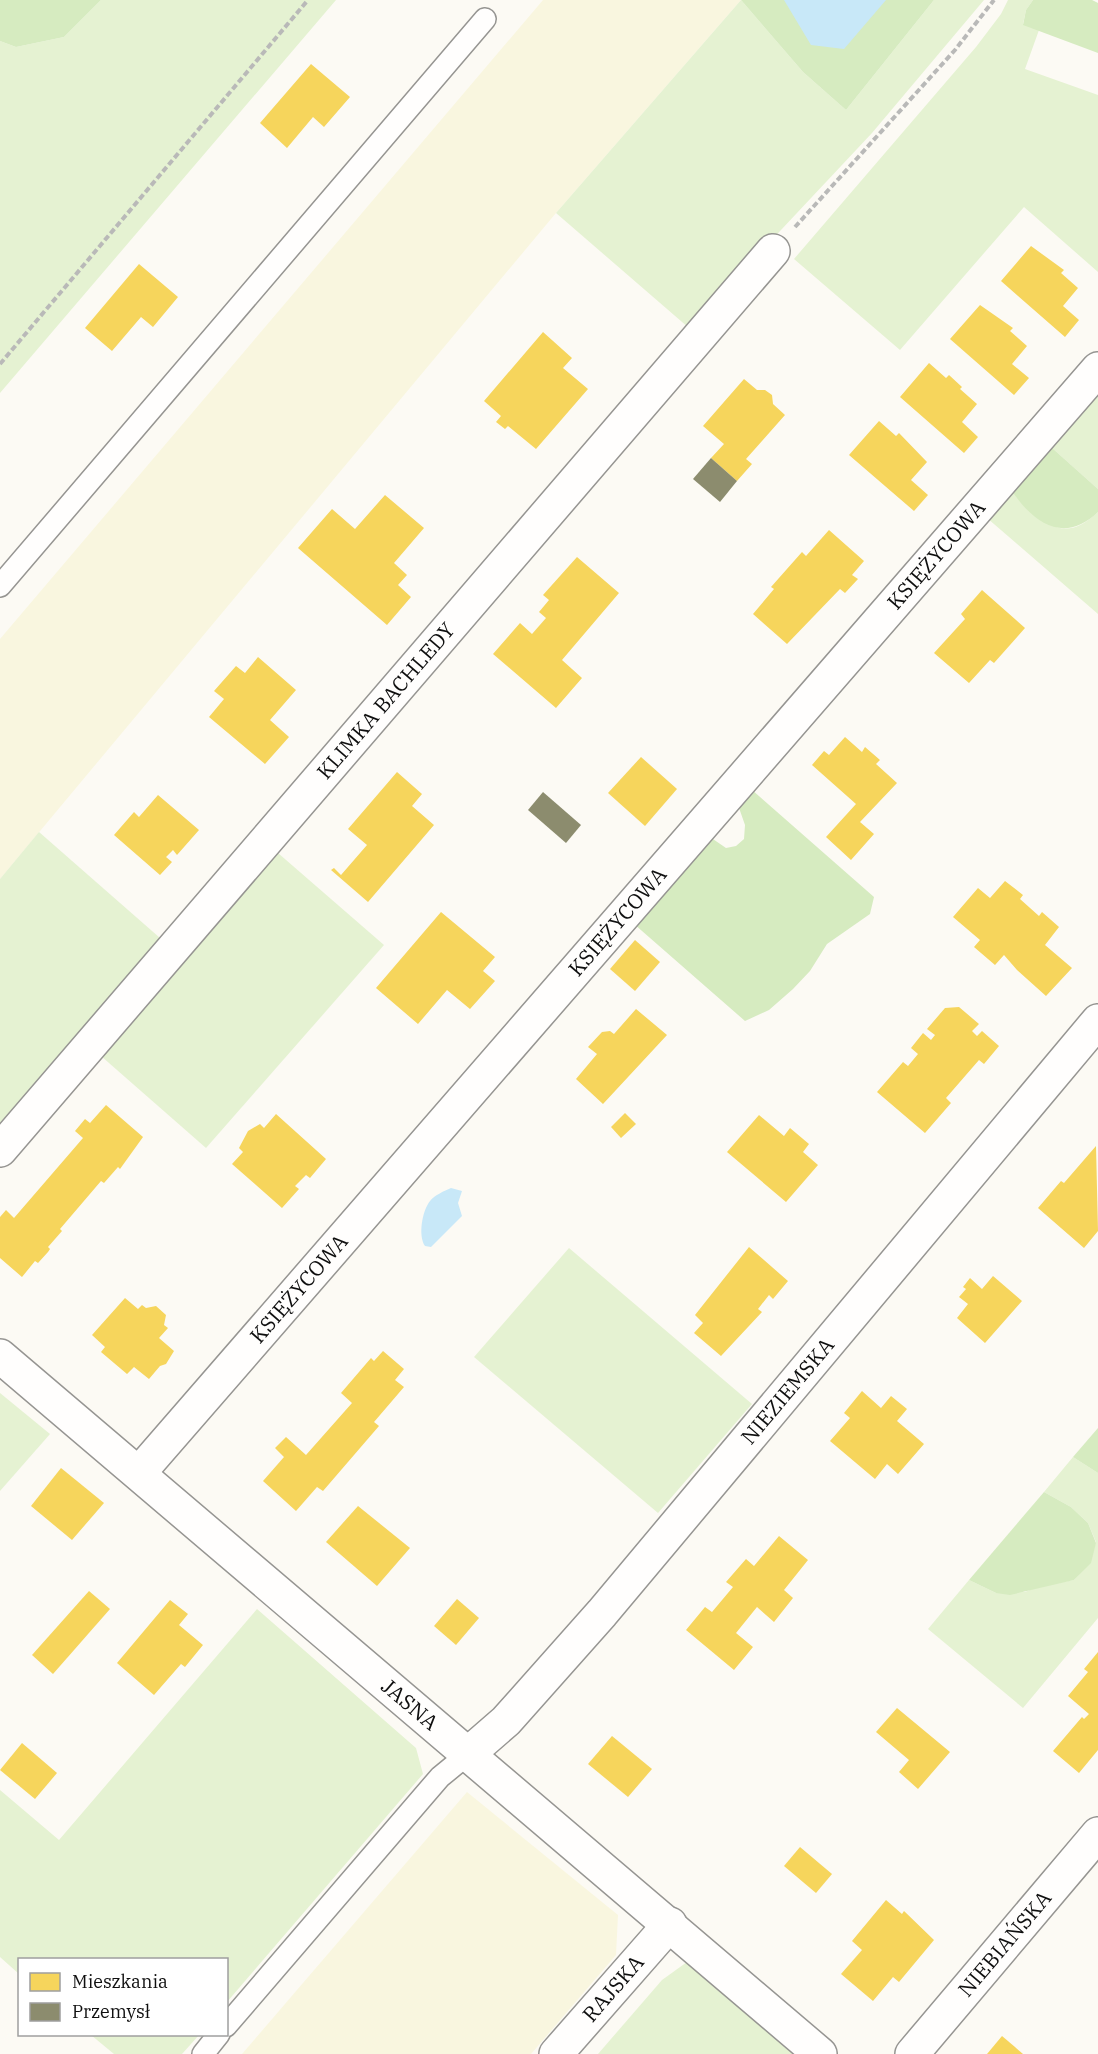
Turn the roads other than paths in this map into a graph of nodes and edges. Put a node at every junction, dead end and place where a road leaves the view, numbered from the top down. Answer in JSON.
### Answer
{"nodes":[{"id":1,"x":485,"y":19,"type":"dead end"},
{"id":2,"x":773,"y":251,"type":"road end"},
{"id":3,"x":1098,"y":369,"type":"edge"},
{"id":4,"x":0,"y":586,"type":"edge"},
{"id":5,"x":1098,"y":1021,"type":"edge"},
{"id":6,"x":0,"y":1150,"type":"edge"},
{"id":7,"x":0,"y":1356,"type":"edge"},
{"id":8,"x":139,"y":1473,"type":"junction"},
{"id":9,"x":468,"y":1754,"type":"junction"},
{"id":10,"x":1098,"y":1834,"type":"edge"},
{"id":11,"x":670,"y":1924,"type":"junction"},
{"id":12,"x":228,"y":2024,"type":"edge"},
{"id":13,"x":217,"y":2036,"type":"edge"},
{"id":14,"x":203,"y":2054,"type":"edge"},
{"id":15,"x":556,"y":2054,"type":"edge"},
{"id":16,"x":820,"y":2054,"type":"edge"},
{"id":17,"x":912,"y":2054,"type":"edge"}],
"edges":[{"from":1,"to":4,"type":"lane"},
{"from":2,"to":6,"type":"street","name":"KLIMKA BACHLEDY"},
{"from":3,"to":8,"type":"street","name":"KSIĘŻYCOWA"},
{"from":5,"to":9,"type":"street","name":"NIEZIEMSKA"},
{"from":7,"to":8,"type":"street","name":"JASNA"},
{"from":8,"to":9,"type":"street","name":"JASNA"},
{"from":9,"to":11,"type":"street","name":"JASNA"},
{"from":9,"to":12,"type":"lane"},
{"from":10,"to":17,"type":"street","name":"NIEBIAŃSKA"},
{"from":11,"to":15,"type":"street","name":"RAJSKA"},
{"from":11,"to":16,"type":"street","name":"JASNA"},
{"from":13,"to":14,"type":"lane"}]}
